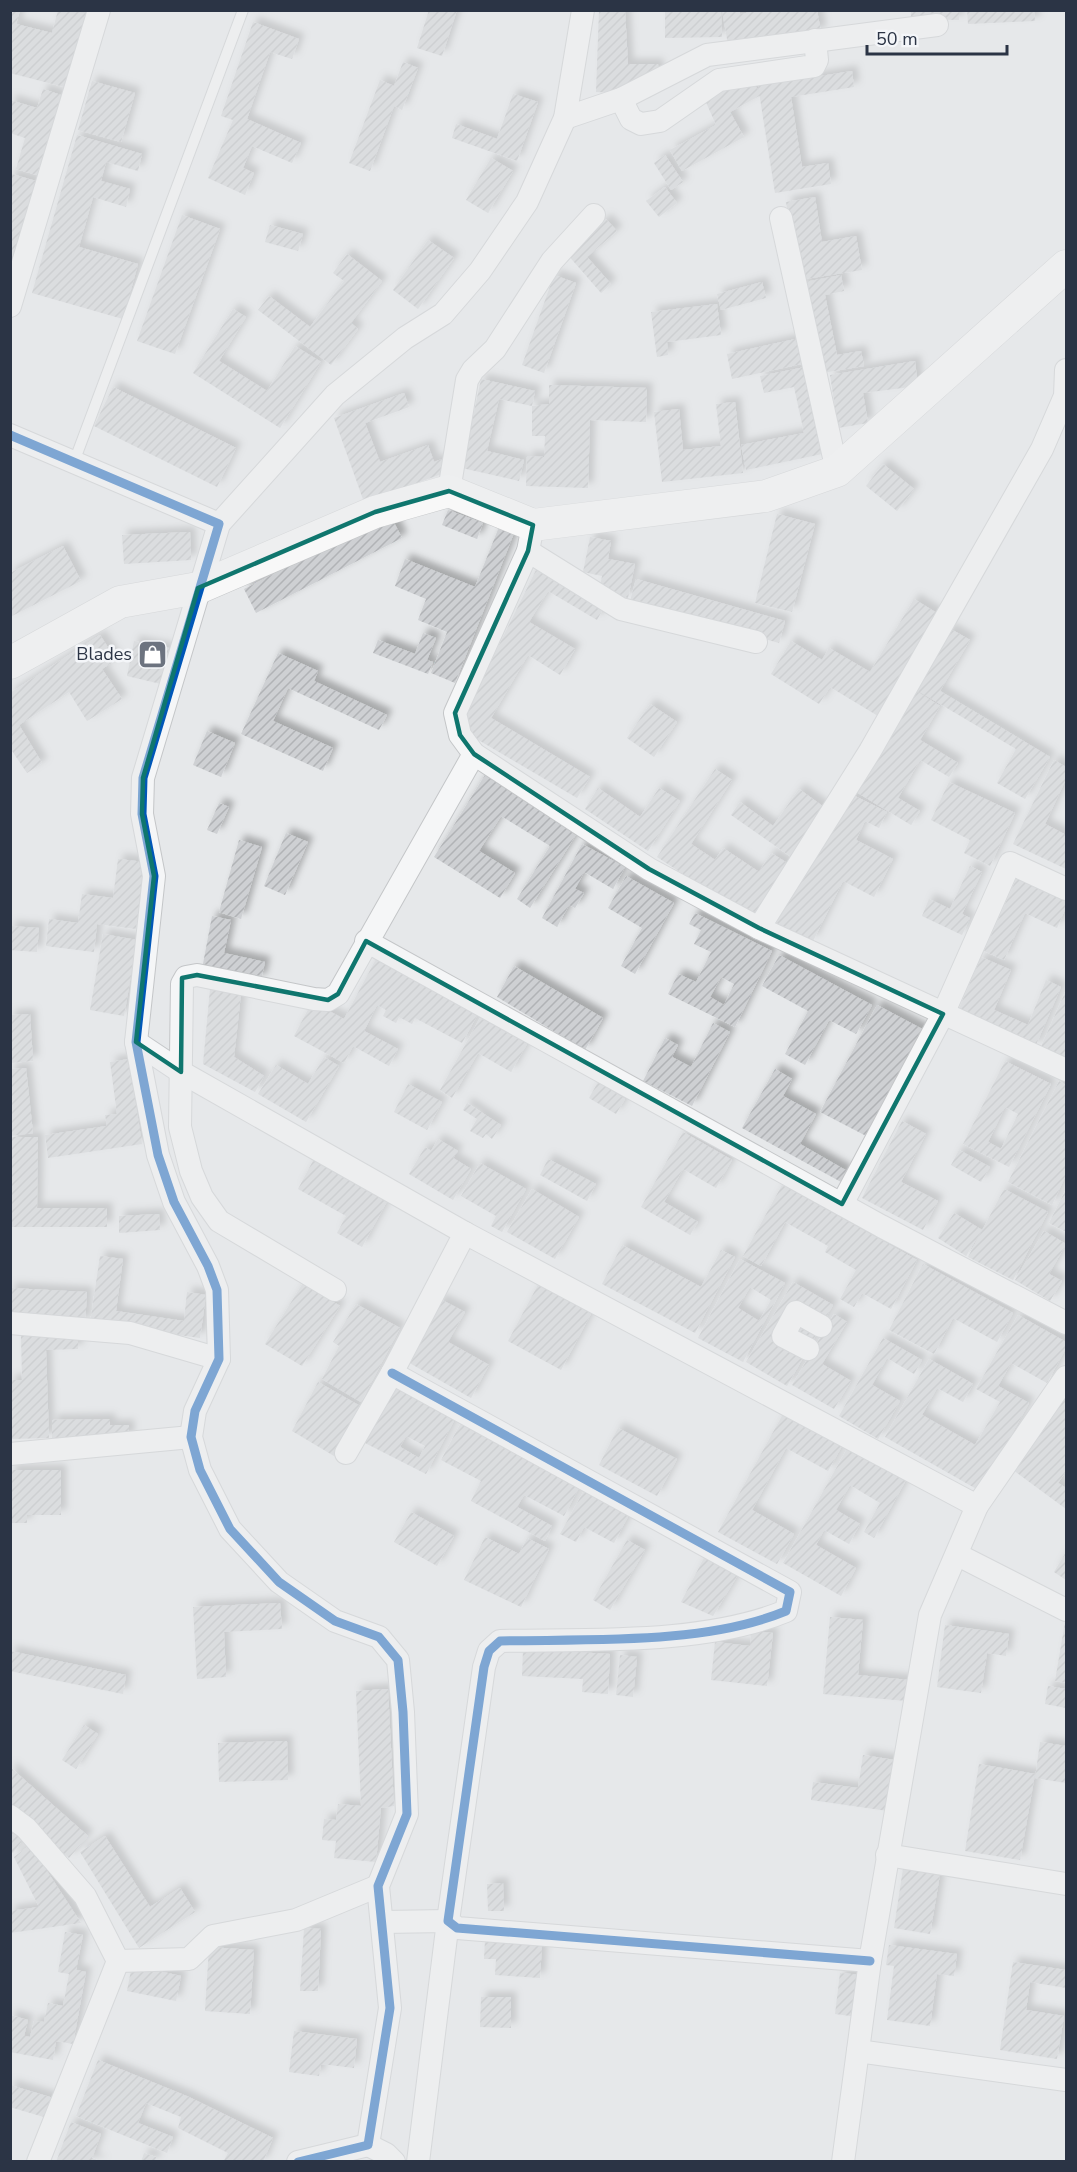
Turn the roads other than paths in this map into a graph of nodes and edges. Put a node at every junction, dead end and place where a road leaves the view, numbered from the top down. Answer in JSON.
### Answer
{"nodes":[{"id":1,"x":99,"y":10,"type":"edge"},
{"id":2,"x":243,"y":10,"type":"edge"},
{"id":3,"x":583,"y":10,"type":"edge"},
{"id":4,"x":937,"y":25,"type":"dead end"},
{"id":5,"x":815,"y":40,"type":"junction"},
{"id":6,"x":621,"y":99,"type":"junction"},
{"id":7,"x":565,"y":118,"type":"junction"},
{"id":8,"x":594,"y":215,"type":"dead end"},
{"id":9,"x":781,"y":218,"type":"dead end"},
{"id":10,"x":1066,"y":266,"type":"edge"},
{"id":11,"x":10,"y":306,"type":"edge"},
{"id":12,"x":1066,"y":370,"type":"edge"},
{"id":13,"x":10,"y":435,"type":"edge"},
{"id":14,"x":74,"y":462,"type":"junction"},
{"id":15,"x":837,"y":471,"type":"junction"},
{"id":16,"x":450,"y":491,"type":"junction"},
{"id":17,"x":219,"y":524,"type":"junction"},
{"id":18,"x":531,"y":538,"type":"junction"},
{"id":19,"x":198,"y":588,"type":"junction"},
{"id":20,"x":756,"y":642,"type":"dead end"},
{"id":21,"x":10,"y":663,"type":"edge"},
{"id":22,"x":474,"y":754,"type":"junction"},
{"id":23,"x":1066,"y":889,"type":"edge"},
{"id":24,"x":759,"y":928,"type":"junction"},
{"id":25,"x":366,"y":941,"type":"junction"},
{"id":26,"x":943,"y":1014,"type":"junction"},
{"id":27,"x":136,"y":1042,"type":"junction"},
{"id":28,"x":1066,"y":1070,"type":"edge"},
{"id":29,"x":181,"y":1072,"type":"junction"},
{"id":30,"x":842,"y":1204,"type":"junction"},
{"id":31,"x":465,"y":1233,"type":"junction"},
{"id":32,"x":335,"y":1290,"type":"dead end"},
{"id":33,"x":10,"y":1323,"type":"edge"},
{"id":34,"x":1066,"y":1323,"type":"edge"},
{"id":35,"x":821,"y":1326,"type":"dead end"},
{"id":36,"x":807,"y":1349,"type":"dead end"},
{"id":37,"x":219,"y":1359,"type":"junction"},
{"id":38,"x":392,"y":1373,"type":"junction"},
{"id":39,"x":1066,"y":1377,"type":"edge"},
{"id":40,"x":191,"y":1437,"type":"junction"},
{"id":41,"x":346,"y":1453,"type":"dead end"},
{"id":42,"x":10,"y":1454,"type":"edge"},
{"id":43,"x":977,"y":1506,"type":"junction"},
{"id":44,"x":958,"y":1555,"type":"junction"},
{"id":45,"x":1066,"y":1610,"type":"edge"},
{"id":46,"x":10,"y":1816,"type":"edge"},
{"id":47,"x":887,"y":1855,"type":"junction"},
{"id":48,"x":1066,"y":1884,"type":"edge"},
{"id":49,"x":378,"y":1886,"type":"junction"},
{"id":50,"x":448,"y":1921,"type":"junction"},
{"id":51,"x":382,"y":1922,"type":"junction"},
{"id":52,"x":118,"y":1961,"type":"junction"},
{"id":53,"x":870,"y":1961,"type":"junction"},
{"id":54,"x":858,"y":2051,"type":"junction"},
{"id":55,"x":1066,"y":2080,"type":"edge"},
{"id":56,"x":368,"y":2145,"type":"junction"},
{"id":57,"x":38,"y":2162,"type":"edge"},
{"id":58,"x":298,"y":2162,"type":"edge"},
{"id":59,"x":394,"y":2162,"type":"edge"},
{"id":60,"x":418,"y":2162,"type":"edge"},
{"id":61,"x":843,"y":2162,"type":"edge"}],
"edges":[{"from":1,"to":11,"type":"street"},
{"from":2,"to":14,"type":"lane"},
{"from":3,"to":7,"type":"street"},
{"from":4,"to":5,"type":"street"},
{"from":5,"to":6,"type":"street"},
{"from":5,"to":6,"type":"street"},
{"from":6,"to":7,"type":"street"},
{"from":7,"to":17,"type":"street"},
{"from":8,"to":16,"type":"street"},
{"from":9,"to":15,"type":"street"},
{"from":10,"to":15,"type":"street"},
{"from":12,"to":24,"type":"street"},
{"from":13,"to":14,"type":"street"},
{"from":14,"to":17,"type":"street"},
{"from":15,"to":18,"type":"street"},
{"from":16,"to":18,"type":"street"},
{"from":16,"to":19,"type":"street"},
{"from":17,"to":19,"type":"street"},
{"from":18,"to":20,"type":"street"},
{"from":18,"to":22,"type":"street"},
{"from":19,"to":21,"type":"street"},
{"from":19,"to":27,"type":"street"},
{"from":22,"to":24,"type":"street"},
{"from":22,"to":25,"type":"street"},
{"from":23,"to":26,"type":"street"},
{"from":24,"to":26,"type":"street"},
{"from":25,"to":29,"type":"street"},
{"from":25,"to":30,"type":"street"},
{"from":26,"to":28,"type":"street"},
{"from":26,"to":30,"type":"street"},
{"from":27,"to":29,"type":"street"},
{"from":27,"to":37,"type":"street"},
{"from":29,"to":31,"type":"street"},
{"from":29,"to":32,"type":"street"},
{"from":30,"to":34,"type":"street"},
{"from":31,"to":38,"type":"street"},
{"from":31,"to":43,"type":"street"},
{"from":33,"to":37,"type":"street"},
{"from":35,"to":36,"type":"street"},
{"from":37,"to":40,"type":"street"},
{"from":38,"to":41,"type":"street"},
{"from":38,"to":50,"type":"street"},
{"from":39,"to":43,"type":"street"},
{"from":40,"to":42,"type":"street"},
{"from":40,"to":49,"type":"street"},
{"from":43,"to":44,"type":"street"},
{"from":44,"to":45,"type":"street"},
{"from":44,"to":47,"type":"street"},
{"from":46,"to":52,"type":"street"},
{"from":47,"to":48,"type":"street"},
{"from":47,"to":53,"type":"street"},
{"from":49,"to":51,"type":"street"},
{"from":49,"to":52,"type":"street"},
{"from":50,"to":51,"type":"street"},
{"from":50,"to":53,"type":"street"},
{"from":50,"to":60,"type":"street"},
{"from":51,"to":56,"type":"street"},
{"from":52,"to":57,"type":"street"},
{"from":53,"to":54,"type":"street"},
{"from":54,"to":55,"type":"street"},
{"from":54,"to":61,"type":"street"},
{"from":56,"to":58,"type":"street"},
{"from":56,"to":59,"type":"street"}]}
